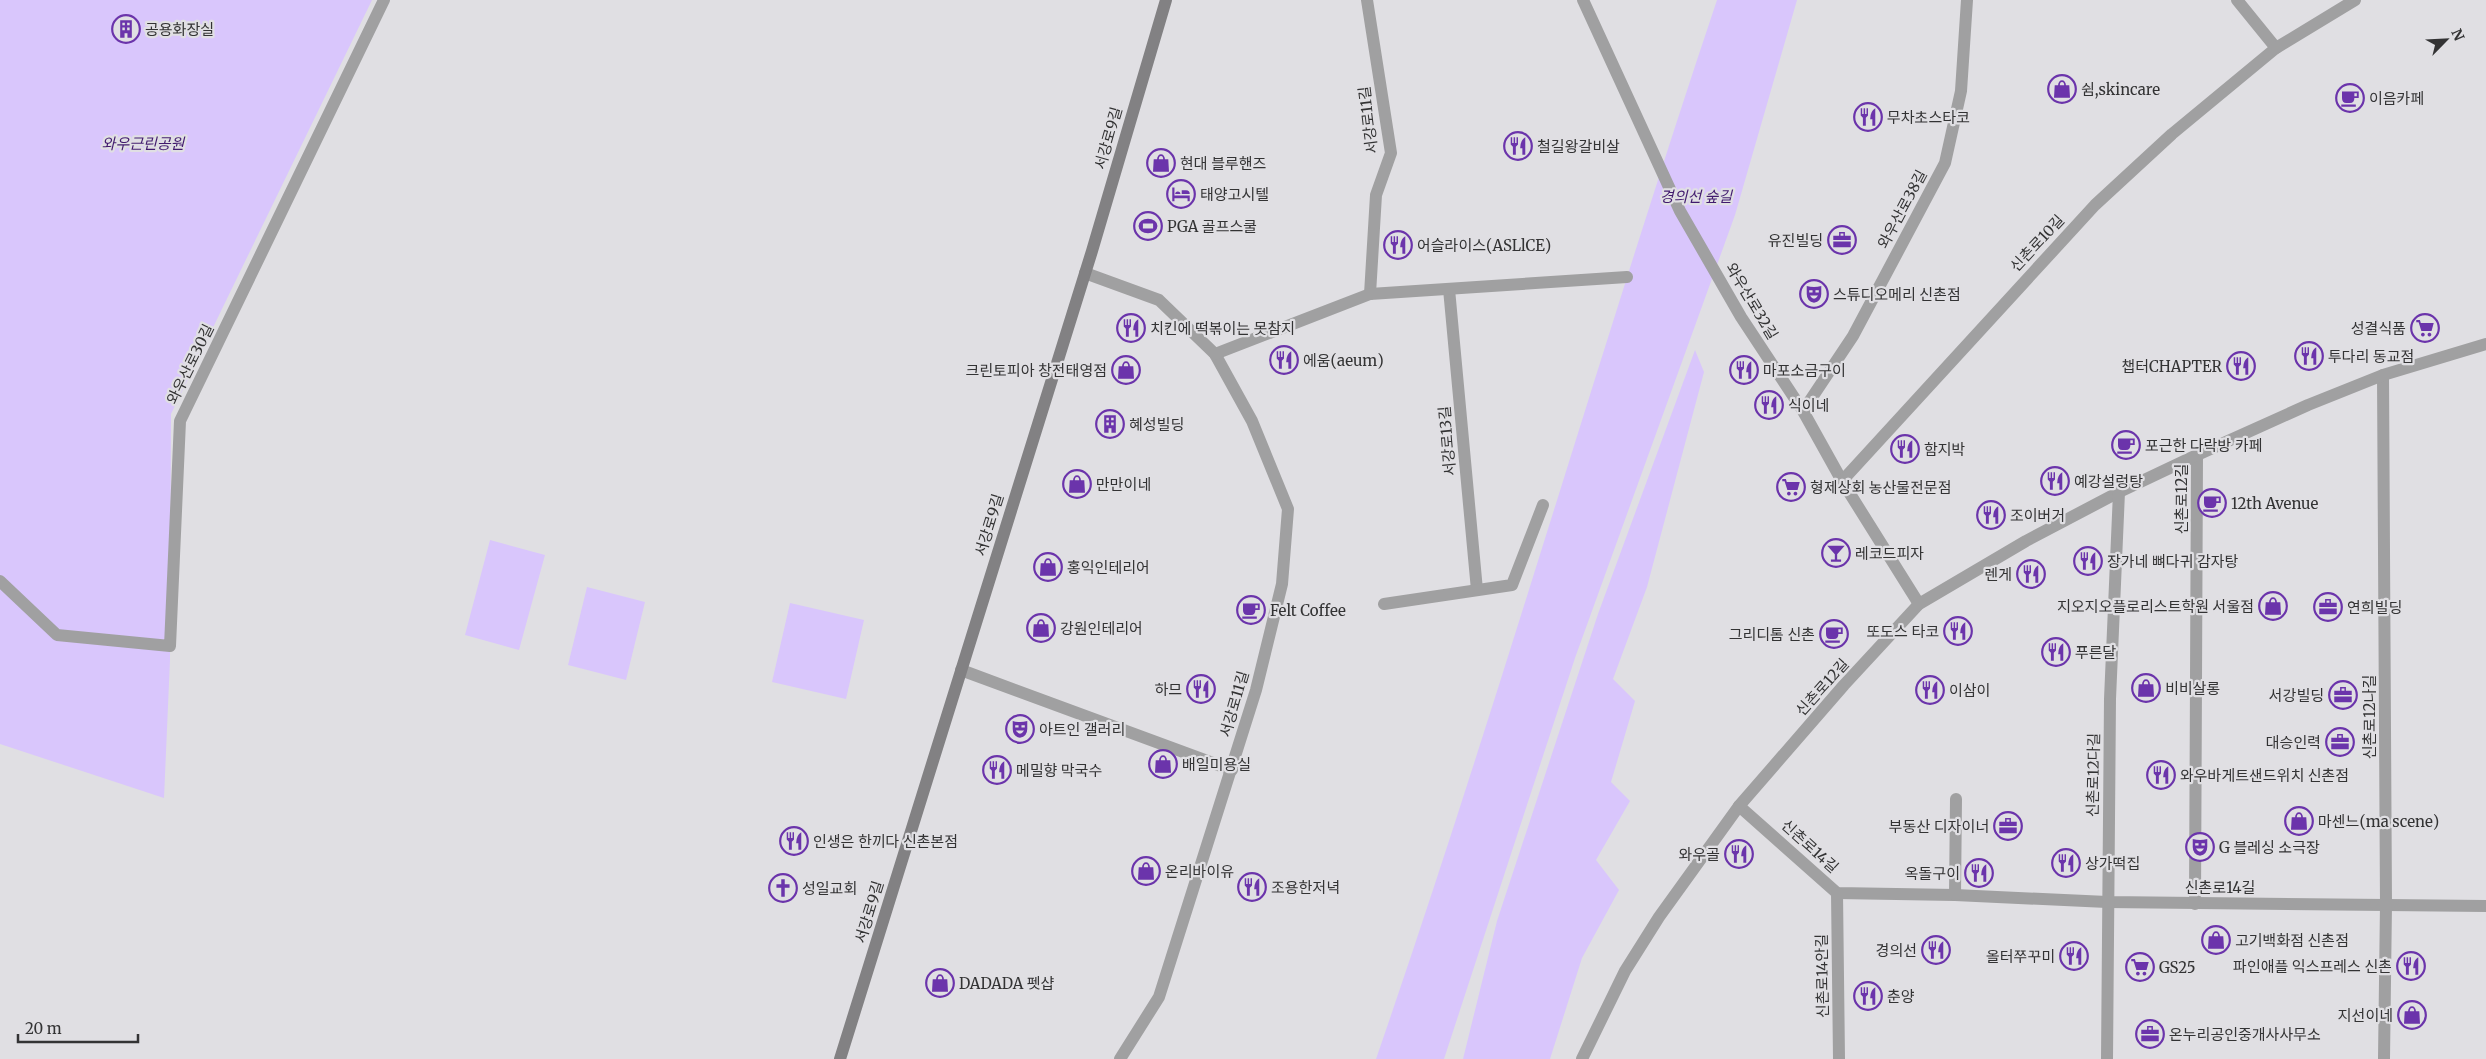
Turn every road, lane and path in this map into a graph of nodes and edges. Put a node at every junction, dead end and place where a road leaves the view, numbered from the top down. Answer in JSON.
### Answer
{"nodes":[{"id":1,"x":384,"y":0,"type":"edge"},
{"id":2,"x":1166,"y":0,"type":"edge"},
{"id":3,"x":1367,"y":0,"type":"edge"},
{"id":4,"x":1584,"y":0,"type":"edge"},
{"id":5,"x":1967,"y":0,"type":"edge"},
{"id":6,"x":2237,"y":0,"type":"edge"},
{"id":7,"x":2355,"y":0,"type":"edge"},
{"id":8,"x":2276,"y":48,"type":"junction"},
{"id":9,"x":1085,"y":273,"type":"junction"},
{"id":10,"x":1627,"y":277,"type":"dead end"},
{"id":11,"x":1449,"y":289,"type":"junction"},
{"id":12,"x":1370,"y":294,"type":"junction"},
{"id":13,"x":2486,"y":344,"type":"edge"},
{"id":14,"x":1215,"y":354,"type":"junction"},
{"id":15,"x":2383,"y":375,"type":"junction"},
{"id":16,"x":1803,"y":411,"type":"junction"},
{"id":17,"x":2198,"y":455,"type":"junction"},
{"id":18,"x":1842,"y":481,"type":"junction"},
{"id":19,"x":2119,"y":492,"type":"junction"},
{"id":20,"x":1543,"y":505,"type":"dead end"},
{"id":21,"x":0,"y":581,"type":"edge"},
{"id":22,"x":1477,"y":590,"type":"junction"},
{"id":23,"x":1384,"y":604,"type":"dead end"},
{"id":24,"x":1919,"y":604,"type":"junction"},
{"id":25,"x":961,"y":670,"type":"junction"},
{"id":26,"x":1232,"y":770,"type":"junction"},
{"id":27,"x":1956,"y":799,"type":"dead end"},
{"id":28,"x":1739,"y":806,"type":"junction"},
{"id":29,"x":1837,"y":893,"type":"junction"},
{"id":30,"x":1955,"y":895,"type":"junction"},
{"id":31,"x":2107,"y":902,"type":"junction"},
{"id":32,"x":2196,"y":904,"type":"junction"},
{"id":33,"x":2386,"y":904,"type":"junction"},
{"id":34,"x":2486,"y":906,"type":"edge"},
{"id":35,"x":840,"y":1059,"type":"edge"},
{"id":36,"x":1120,"y":1059,"type":"edge"},
{"id":37,"x":1582,"y":1059,"type":"edge"},
{"id":38,"x":1839,"y":1059,"type":"edge"},
{"id":39,"x":2107,"y":1059,"type":"edge"},
{"id":40,"x":2384,"y":1059,"type":"edge"}],
"edges":[{"from":1,"to":21,"type":"street","name":"와우산로30길"},
{"from":2,"to":9,"type":"street","name":"서강로9길"},
{"from":3,"to":12,"type":"street","name":"서강로11길"},
{"from":4,"to":16,"type":"street","name":"와우산로32길"},
{"from":5,"to":16,"type":"street","name":"와우산로38길"},
{"from":6,"to":8,"type":"street"},
{"from":7,"to":8,"type":"street","name":"신촌로10길"},
{"from":8,"to":18,"type":"street","name":"신촌로10길"},
{"from":9,"to":14,"type":"street","name":"서강로11길"},
{"from":9,"to":25,"type":"street","name":"서강로9길"},
{"from":10,"to":11,"type":"street"},
{"from":11,"to":12,"type":"street"},
{"from":11,"to":22,"type":"street","name":"서강로13길"},
{"from":12,"to":14,"type":"street"},
{"from":13,"to":15,"type":"street","name":"신촌로12길"},
{"from":14,"to":26,"type":"street","name":"서강로11길"},
{"from":15,"to":17,"type":"street","name":"신촌로12길"},
{"from":15,"to":33,"type":"street","name":"신촌로12나길"},
{"from":16,"to":18,"type":"street","name":"와우산로32길"},
{"from":17,"to":19,"type":"street","name":"신촌로12길"},
{"from":17,"to":32,"type":"street","name":"신촌로12길"},
{"from":18,"to":24,"type":"street","name":"와우산로32길"},
{"from":19,"to":24,"type":"street","name":"신촌로12길"},
{"from":19,"to":31,"type":"street","name":"신촌로12다길"},
{"from":20,"to":22,"type":"street"},
{"from":22,"to":23,"type":"street"},
{"from":24,"to":28,"type":"street","name":"신촌로12길"},
{"from":25,"to":26,"type":"street"},
{"from":25,"to":35,"type":"street","name":"서강로9길"},
{"from":26,"to":36,"type":"street","name":"서강로11길"},
{"from":27,"to":30,"type":"street"},
{"from":28,"to":29,"type":"street","name":"신촌로14길"},
{"from":28,"to":37,"type":"street","name":"신촌로12길"},
{"from":29,"to":30,"type":"street","name":"신촌로14길"},
{"from":29,"to":38,"type":"street","name":"신촌로14안길"},
{"from":30,"to":31,"type":"street","name":"신촌로14길"},
{"from":31,"to":32,"type":"street","name":"신촌로14길"},
{"from":31,"to":39,"type":"street","name":"신촌로12다길"},
{"from":32,"to":33,"type":"street","name":"신촌로14길"},
{"from":33,"to":34,"type":"street","name":"신촌로14길"},
{"from":33,"to":40,"type":"street","name":"신촌로12나길"}]}
